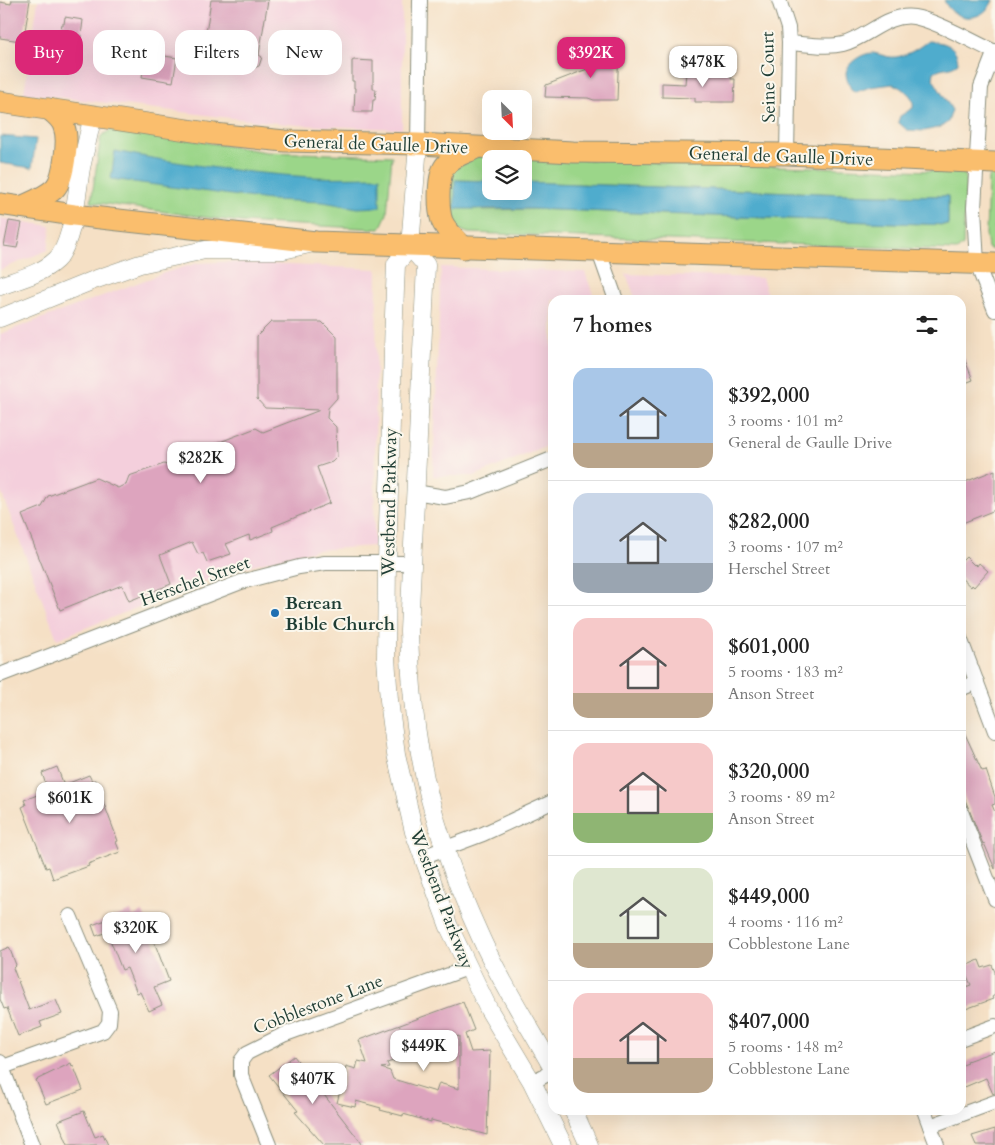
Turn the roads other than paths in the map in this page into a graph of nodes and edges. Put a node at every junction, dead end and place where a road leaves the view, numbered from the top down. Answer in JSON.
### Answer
{"nodes":[{"id":1,"x":420,"y":0,"type":"edge"},
{"id":2,"x":779,"y":0,"type":"edge"},
{"id":3,"x":789,"y":43,"type":"junction"},
{"id":4,"x":995,"y":52,"type":"edge"},
{"id":5,"x":0,"y":102,"type":"edge"},
{"id":6,"x":49,"y":109,"type":"junction"},
{"id":7,"x":93,"y":115,"type":"junction"},
{"id":8,"x":418,"y":144,"type":"junction"},
{"id":9,"x":479,"y":147,"type":"junction"},
{"id":10,"x":787,"y":154,"type":"junction"},
{"id":11,"x":986,"y":163,"type":"edge"},
{"id":12,"x":10,"y":206,"type":"edge"},
{"id":13,"x":74,"y":215,"type":"junction"},
{"id":14,"x":316,"y":242,"type":"junction"},
{"id":15,"x":410,"y":246,"type":"junction"},
{"id":16,"x":464,"y":248,"type":"junction"},
{"id":17,"x":599,"y":252,"type":"junction"},
{"id":18,"x":986,"y":264,"type":"edge"},
{"id":19,"x":0,"y":286,"type":"edge"},
{"id":20,"x":614,"y":295,"type":"edge"},
{"id":21,"x":995,"y":310,"type":"edge"},
{"id":22,"x":0,"y":318,"type":"edge"},
{"id":23,"x":548,"y":461,"type":"edge"},
{"id":24,"x":415,"y":492,"type":"junction"},
{"id":25,"x":387,"y":562,"type":"junction"},
{"id":26,"x":412,"y":564,"type":"junction"},
{"id":27,"x":966,"y":654,"type":"edge"},
{"id":28,"x":0,"y":675,"type":"edge"},
{"id":29,"x":977,"y":682,"type":"junction"},
{"id":30,"x":966,"y":687,"type":"edge"},
{"id":31,"x":995,"y":731,"type":"edge"},
{"id":32,"x":548,"y":804,"type":"edge"},
{"id":33,"x":966,"y":824,"type":"edge"},
{"id":34,"x":445,"y":849,"type":"junction"},
{"id":35,"x":422,"y":856,"type":"junction"},
{"id":36,"x":995,"y":899,"type":"edge"},
{"id":37,"x":70,"y":916,"type":"dead end"},
{"id":38,"x":468,"y":968,"type":"junction"},
{"id":39,"x":995,"y":1026,"type":"edge"},
{"id":40,"x":966,"y":1037,"type":"edge"},
{"id":41,"x":548,"y":1060,"type":"edge"},
{"id":42,"x":1,"y":1066,"type":"edge"},
{"id":43,"x":548,"y":1074,"type":"edge"},
{"id":44,"x":532,"y":1082,"type":"junction"},
{"id":45,"x":995,"y":1102,"type":"edge"},
{"id":46,"x":966,"y":1113,"type":"edge"},
{"id":47,"x":548,"y":1115,"type":"edge"},
{"id":48,"x":548,"y":1115,"type":"edge"},
{"id":49,"x":575,"y":1115,"type":"edge"},
{"id":50,"x":926,"y":1115,"type":"edge"},
{"id":51,"x":960,"y":1115,"type":"edge"},
{"id":52,"x":930,"y":1126,"type":"junction"},
{"id":53,"x":32,"y":1145,"type":"edge"},
{"id":54,"x":269,"y":1145,"type":"edge"},
{"id":55,"x":563,"y":1145,"type":"edge"},
{"id":56,"x":589,"y":1145,"type":"edge"},
{"id":57,"x":937,"y":1145,"type":"edge"}],
"edges":[{"from":1,"to":8,"type":"street"},
{"from":2,"to":3,"type":"street","name":"Seine Court"},
{"from":3,"to":4,"type":"street"},
{"from":3,"to":10,"type":"street","name":"Seine Court"},
{"from":4,"to":11,"type":"street"},
{"from":5,"to":6,"type":"main road","name":"General de Gaulle Drive"},
{"from":6,"to":7,"type":"main road","name":"General de Gaulle Drive"},
{"from":6,"to":12,"type":"main road"},
{"from":7,"to":8,"type":"main road","name":"General de Gaulle Drive"},
{"from":7,"to":13,"type":"street"},
{"from":8,"to":9,"type":"main road","name":"General de Gaulle Drive"},
{"from":8,"to":15,"type":"street"},
{"from":9,"to":10,"type":"main road","name":"General de Gaulle Drive"},
{"from":9,"to":16,"type":"main road"},
{"from":10,"to":11,"type":"main road","name":"General de Gaulle Drive"},
{"from":11,"to":18,"type":"street"},
{"from":12,"to":13,"type":"main road"},
{"from":13,"to":14,"type":"main road"},
{"from":13,"to":19,"type":"street"},
{"from":14,"to":15,"type":"main road"},
{"from":14,"to":22,"type":"street"},
{"from":15,"to":16,"type":"main road"},
{"from":15,"to":24,"type":"street","name":"Westbend Parkway"},
{"from":15,"to":25,"type":"street","name":"Westbend Parkway"},
{"from":16,"to":17,"type":"main road"},
{"from":17,"to":18,"type":"main road"},
{"from":17,"to":20,"type":"street"},
{"from":18,"to":21,"type":"street"},
{"from":23,"to":24,"type":"street"},
{"from":24,"to":26,"type":"street","name":"Westbend Parkway"},
{"from":25,"to":26,"type":"street","name":"Herschel Street"},
{"from":25,"to":28,"type":"street","name":"Herschel Street"},
{"from":25,"to":35,"type":"street","name":"Westbend Parkway"},
{"from":26,"to":34,"type":"street","name":"Westbend Parkway"},
{"from":27,"to":29,"type":"street"},
{"from":29,"to":30,"type":"street"},
{"from":29,"to":31,"type":"street"},
{"from":32,"to":34,"type":"street"},
{"from":33,"to":36,"type":"street"},
{"from":34,"to":35,"type":"street"},
{"from":34,"to":41,"type":"street","name":"Westbend Parkway"},
{"from":35,"to":38,"type":"street","name":"Westbend Parkway"},
{"from":37,"to":42,"type":"street"},
{"from":38,"to":44,"type":"street","name":"Westbend Parkway"},
{"from":38,"to":54,"type":"street","name":"Cobblestone Lane"},
{"from":39,"to":40,"type":"street"},
{"from":42,"to":53,"type":"street"},
{"from":43,"to":44,"type":"street"},
{"from":44,"to":47,"type":"street","name":"Westbend Parkway"},
{"from":45,"to":46,"type":"street"},
{"from":48,"to":55,"type":"street","name":"Westbend Parkway"},
{"from":49,"to":56,"type":"street"},
{"from":50,"to":52,"type":"street"},
{"from":51,"to":52,"type":"street"},
{"from":52,"to":57,"type":"street"}]}
